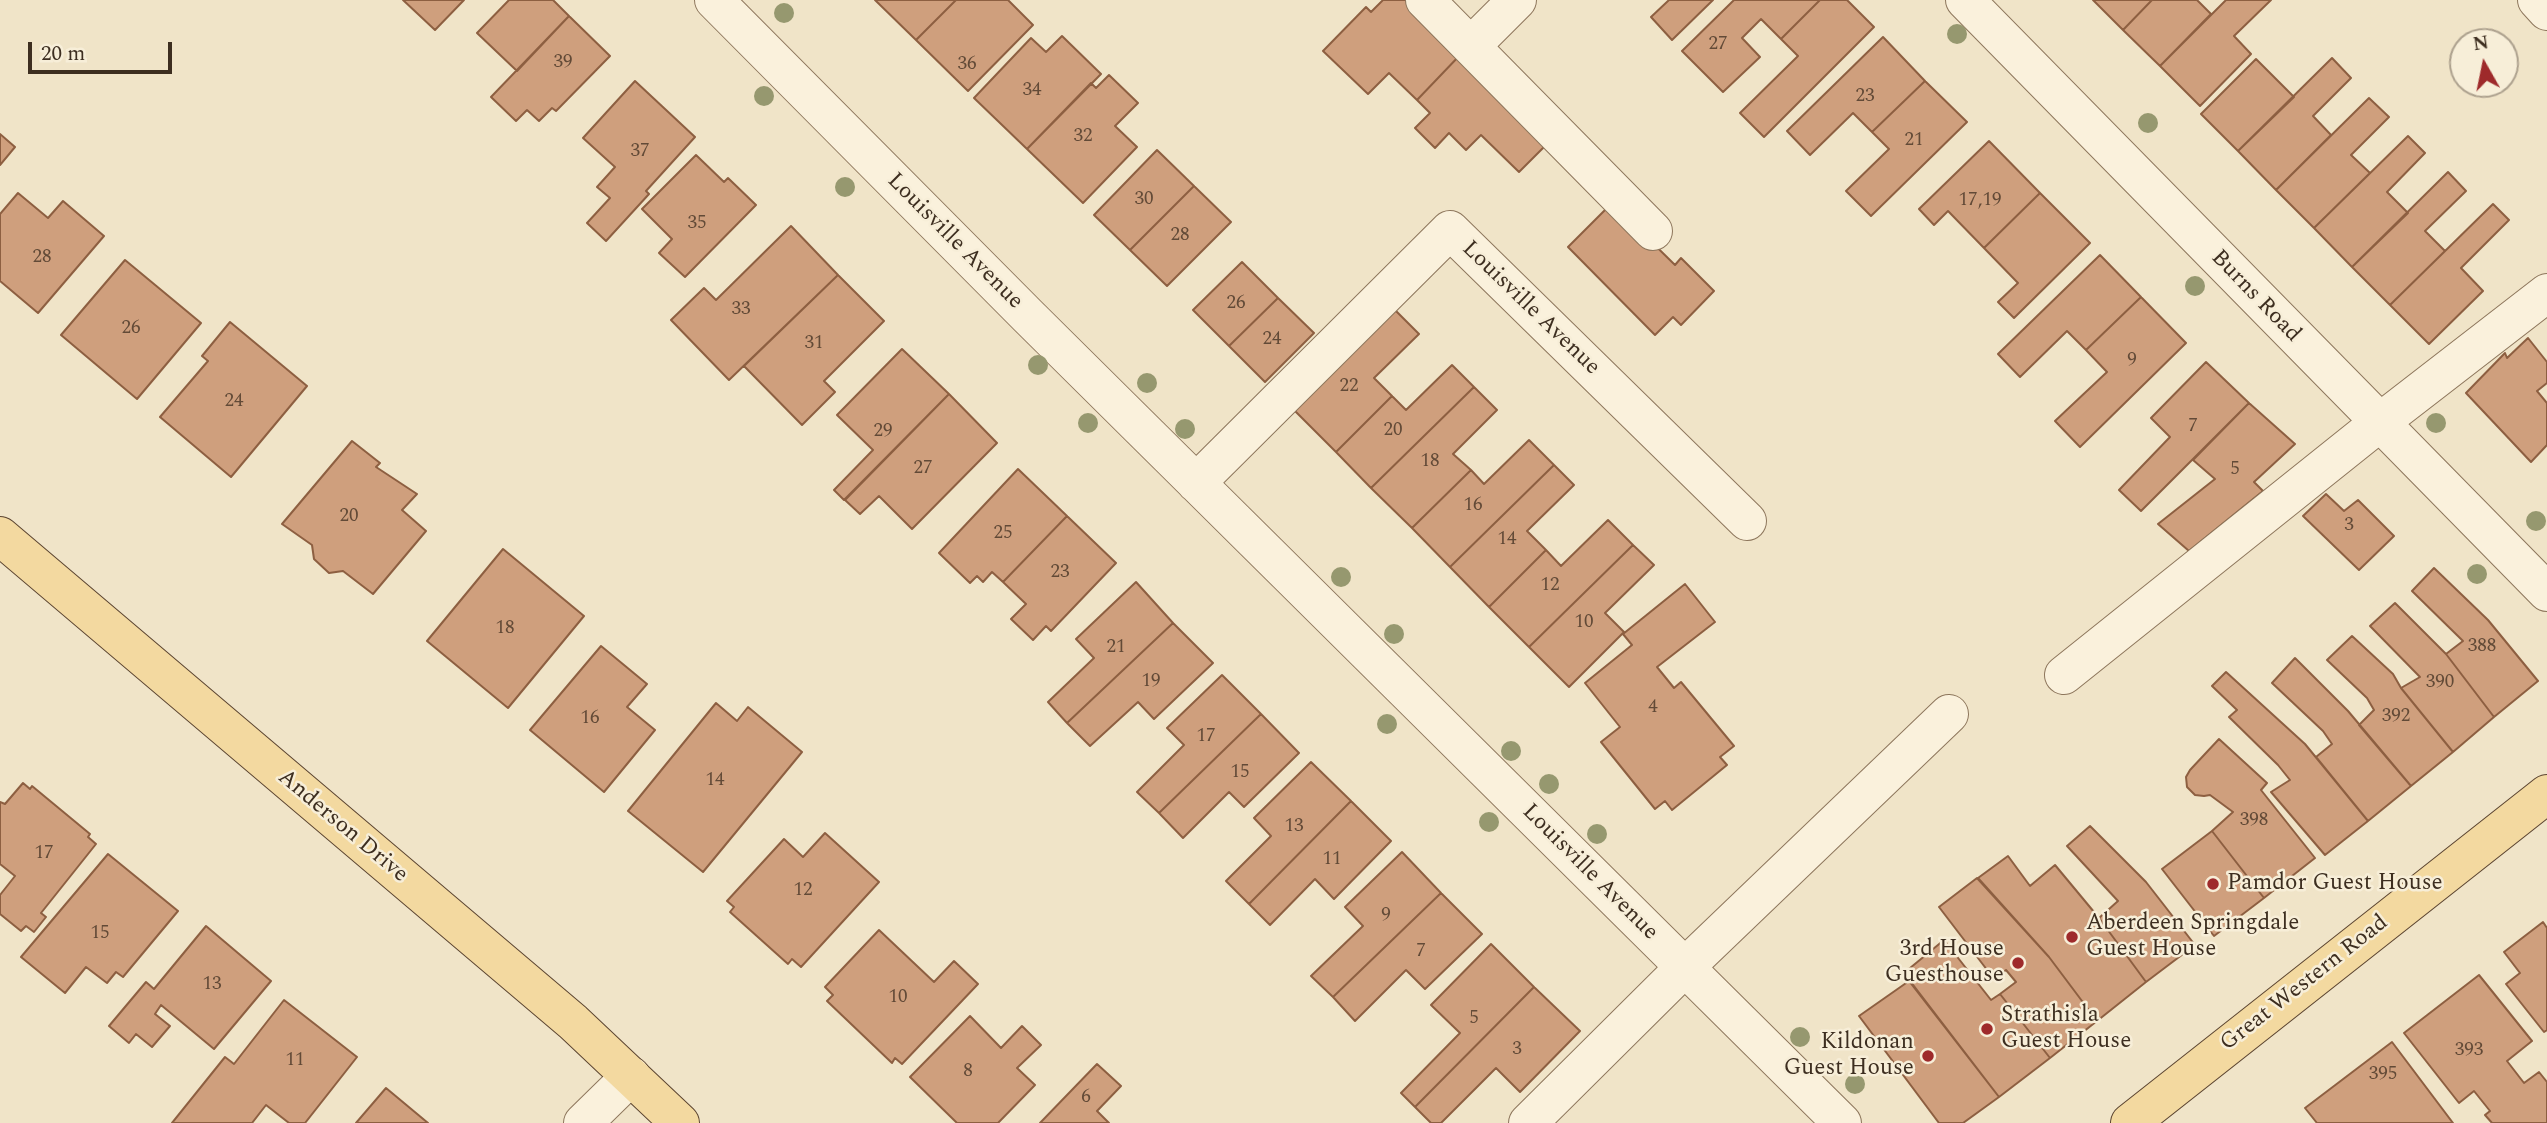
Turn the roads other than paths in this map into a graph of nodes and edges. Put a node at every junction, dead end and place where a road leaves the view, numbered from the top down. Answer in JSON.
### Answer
{"nodes":[{"id":1,"x":714,"y":0,"type":"edge"},
{"id":2,"x":1425,"y":0,"type":"edge"},
{"id":3,"x":1517,"y":0,"type":"edge"},
{"id":4,"x":1965,"y":0,"type":"edge"},
{"id":5,"x":2537,"y":0,"type":"edge"},
{"id":6,"x":2547,"y":10,"type":"edge"},
{"id":7,"x":1471,"y":46,"type":"junction"},
{"id":8,"x":1653,"y":231,"type":"dead end"},
{"id":9,"x":2547,"y":293,"type":"edge"},
{"id":10,"x":2379,"y":423,"type":"junction"},
{"id":11,"x":1196,"y":483,"type":"junction"},
{"id":12,"x":1747,"y":521,"type":"dead end"},
{"id":13,"x":0,"y":536,"type":"edge"},
{"id":14,"x":2547,"y":592,"type":"edge"},
{"id":15,"x":2064,"y":676,"type":"dead end"},
{"id":16,"x":1949,"y":714,"type":"dead end"},
{"id":17,"x":2547,"y":793,"type":"edge"},
{"id":18,"x":1684,"y":968,"type":"junction"},
{"id":19,"x":631,"y":1076,"type":"junction"},
{"id":20,"x":583,"y":1123,"type":"edge"},
{"id":21,"x":680,"y":1123,"type":"edge"},
{"id":22,"x":1528,"y":1123,"type":"edge"},
{"id":23,"x":1842,"y":1123,"type":"edge"},
{"id":24,"x":2130,"y":1123,"type":"edge"}],
"edges":[{"from":1,"to":11,"type":"street","name":"Louisville Avenue"},
{"from":2,"to":7,"type":"street"},
{"from":3,"to":7,"type":"street"},
{"from":4,"to":10,"type":"street","name":"Burns Road"},
{"from":5,"to":6,"type":"street"},
{"from":7,"to":8,"type":"street"},
{"from":9,"to":10,"type":"street"},
{"from":10,"to":14,"type":"street","name":"Burns Road"},
{"from":10,"to":15,"type":"street"},
{"from":11,"to":12,"type":"street","name":"Louisville Avenue"},
{"from":11,"to":18,"type":"street","name":"Louisville Avenue"},
{"from":13,"to":19,"type":"main road","name":"Anderson Drive"},
{"from":16,"to":18,"type":"street"},
{"from":17,"to":24,"type":"main road","name":"Great Western Road"},
{"from":18,"to":22,"type":"street"},
{"from":18,"to":23,"type":"street","name":"Louisville Avenue"},
{"from":19,"to":20,"type":"street"},
{"from":19,"to":21,"type":"main road","name":"Anderson Drive"}]}
